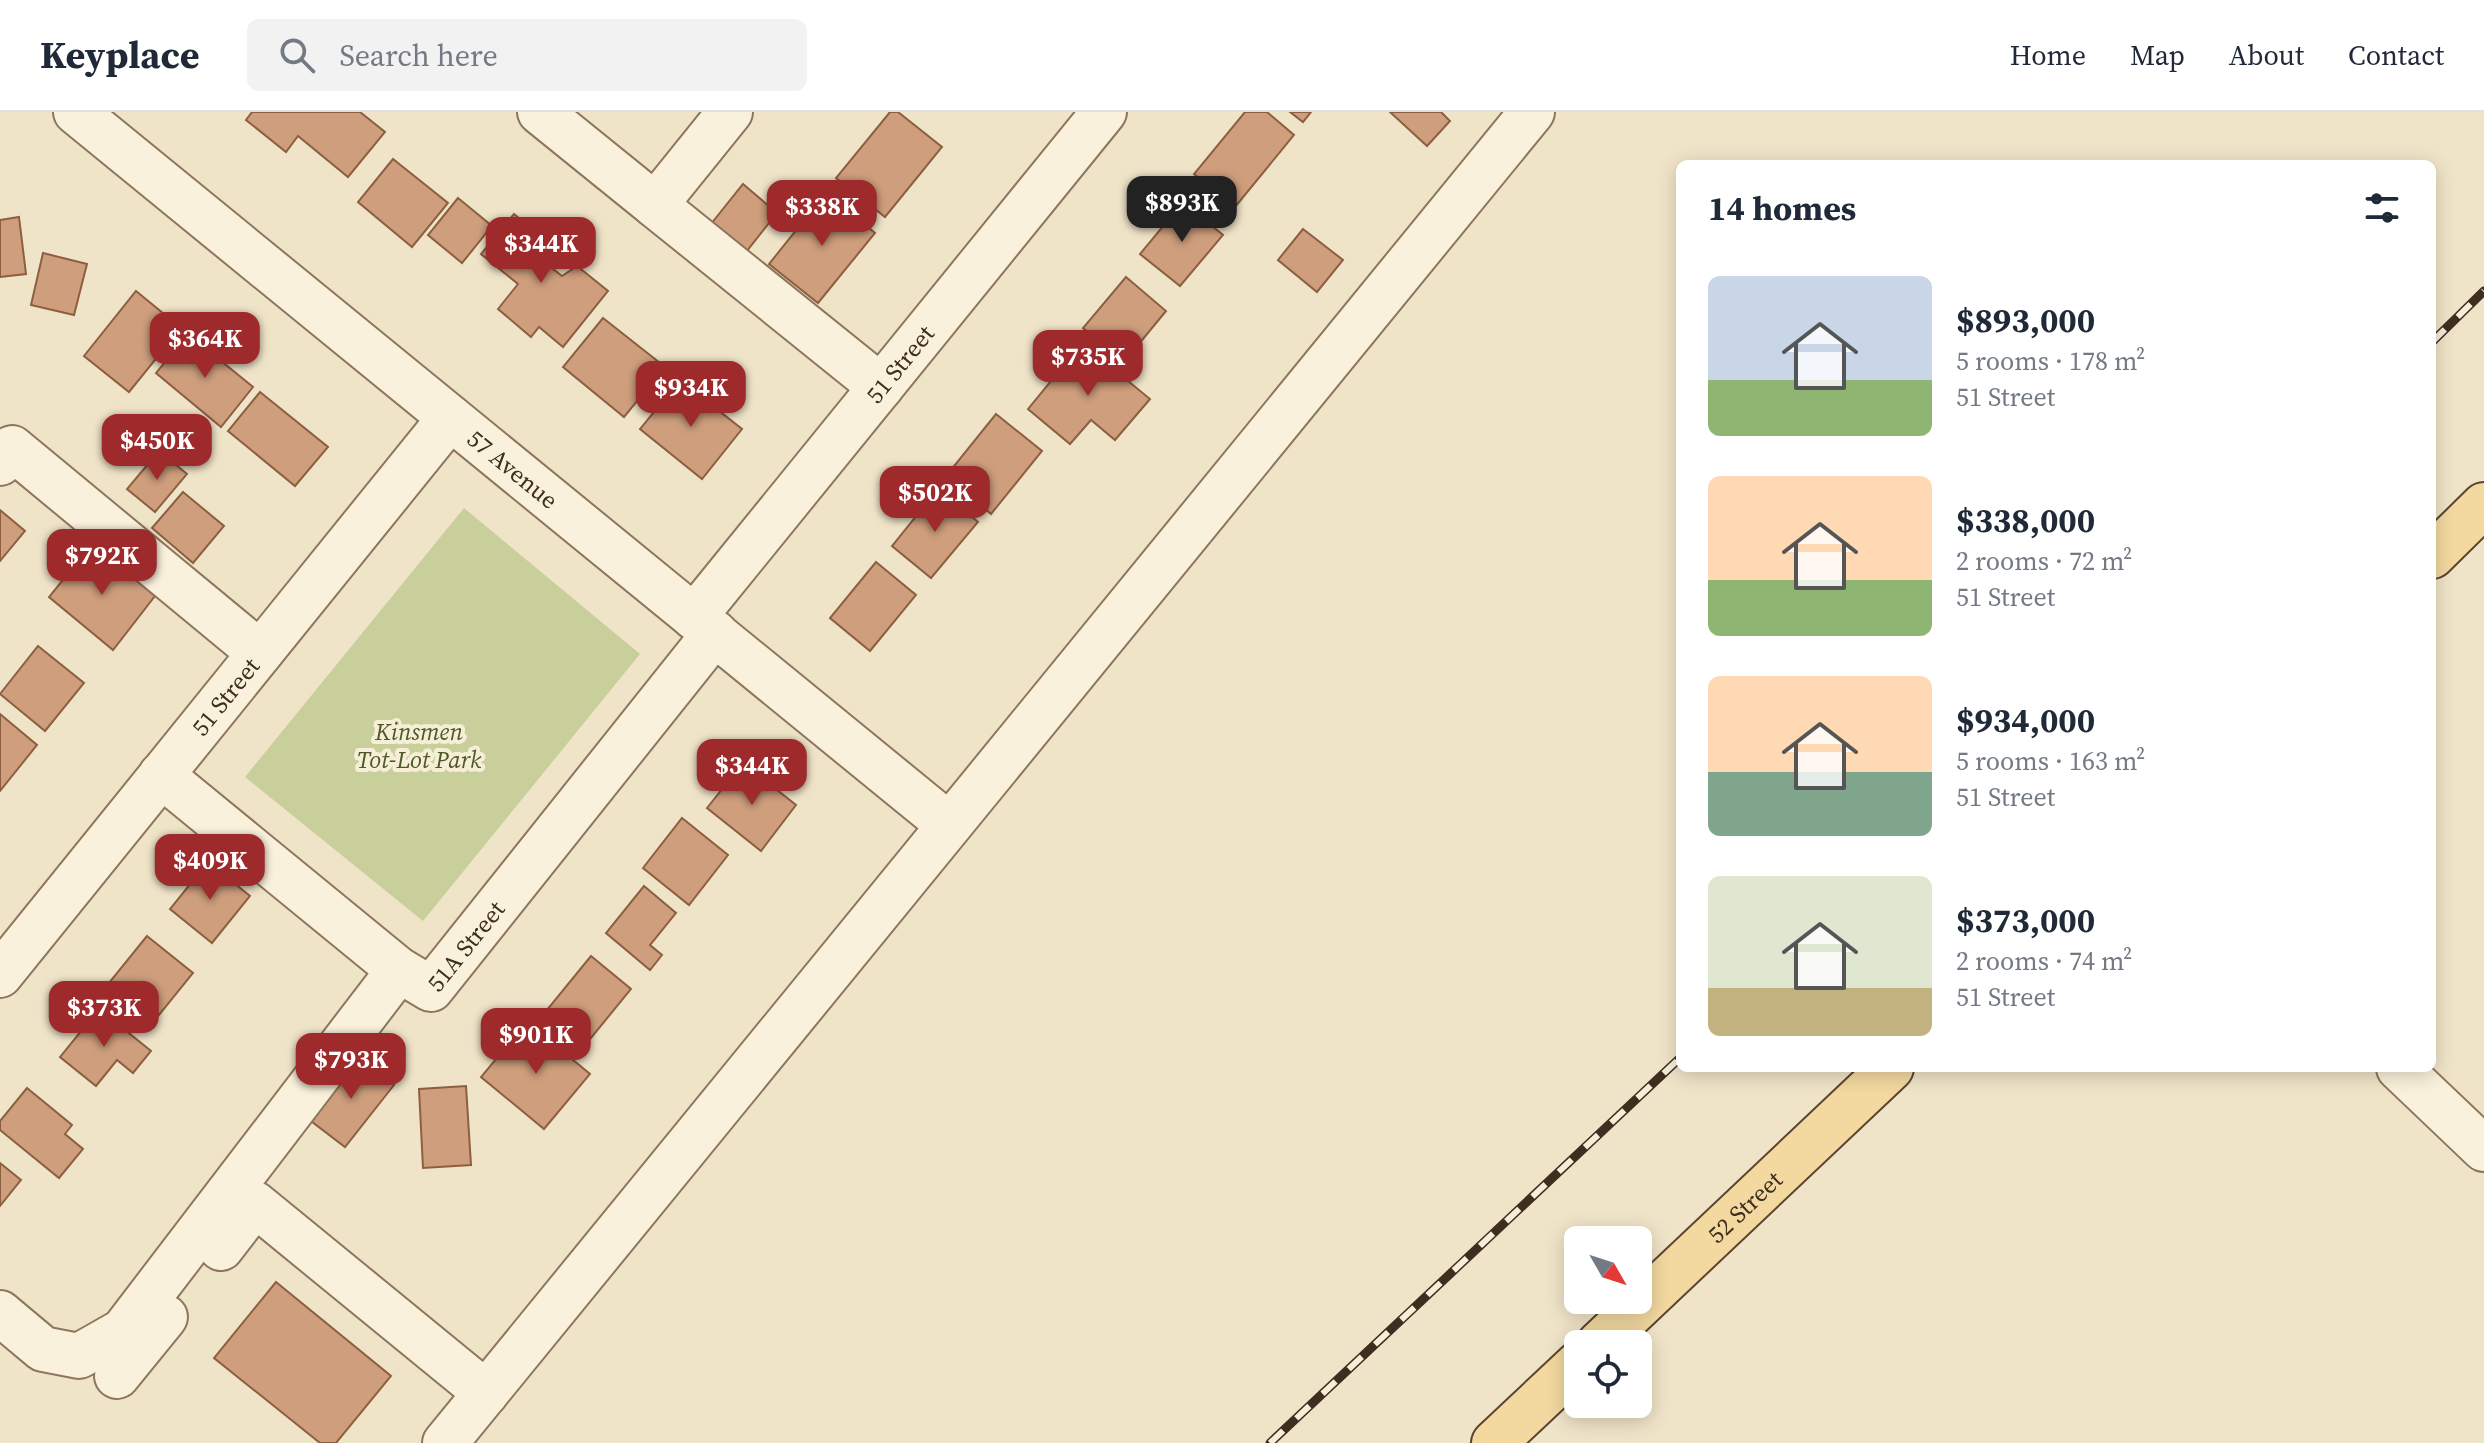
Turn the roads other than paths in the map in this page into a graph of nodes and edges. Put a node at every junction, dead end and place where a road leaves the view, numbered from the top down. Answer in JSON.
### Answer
{"nodes":[{"id":1,"x":76,"y":112,"type":"edge"},
{"id":2,"x":540,"y":112,"type":"edge"},
{"id":3,"x":730,"y":112,"type":"edge"},
{"id":4,"x":1104,"y":112,"type":"edge"},
{"id":5,"x":1519,"y":117,"type":"edge"},
{"id":6,"x":655,"y":205,"type":"junction"},
{"id":7,"x":881,"y":387,"type":"junction"},
{"id":8,"x":450,"y":418,"type":"junction"},
{"id":9,"x":0,"y":463,"type":"edge"},
{"id":10,"x":2484,"y":505,"type":"edge"},
{"id":11,"x":2436,"y":552,"type":"edge"},
{"id":12,"x":705,"y":625,"type":"junction"},
{"id":13,"x":260,"y":653,"type":"junction"},
{"id":14,"x":161,"y":775,"type":"junction"},
{"id":15,"x":949,"y":825,"type":"junction"},
{"id":16,"x":399,"y":970,"type":"junction"},
{"id":17,"x":0,"y":975,"type":"edge"},
{"id":18,"x":1887,"y":1072,"type":"edge"},
{"id":19,"x":2403,"y":1072,"type":"edge"},
{"id":20,"x":2484,"y":1149,"type":"edge"},
{"id":21,"x":0,"y":1313,"type":"edge"},
{"id":22,"x":1614,"y":1330,"type":"edge"},
{"id":23,"x":117,"y":1376,"type":"dead end"},
{"id":24,"x":1564,"y":1377,"type":"edge"},
{"id":25,"x":486,"y":1393,"type":"junction"},
{"id":26,"x":445,"y":1443,"type":"edge"},
{"id":27,"x":1494,"y":1443,"type":"edge"}],
"edges":[{"from":1,"to":8,"type":"street","name":"57 Avenue"},
{"from":2,"to":6,"type":"street"},
{"from":3,"to":6,"type":"street"},
{"from":4,"to":7,"type":"street","name":"51 Street"},
{"from":5,"to":15,"type":"street"},
{"from":6,"to":7,"type":"street"},
{"from":7,"to":12,"type":"street","name":"51 Street"},
{"from":8,"to":12,"type":"street","name":"57 Avenue"},
{"from":8,"to":13,"type":"street","name":"51 Street"},
{"from":9,"to":13,"type":"street"},
{"from":10,"to":11,"type":"main road"},
{"from":12,"to":15,"type":"street","name":"57 Avenue"},
{"from":12,"to":16,"type":"street","name":"51A Street"},
{"from":13,"to":14,"type":"street","name":"51 Street"},
{"from":14,"to":16,"type":"street","name":"51A Street"},
{"from":14,"to":17,"type":"street","name":"51 Street"},
{"from":15,"to":25,"type":"street"},
{"from":16,"to":21,"type":"street"},
{"from":18,"to":22,"type":"main road","name":"52 Street"},
{"from":19,"to":20,"type":"street"},
{"from":23,"to":25,"type":"street"},
{"from":24,"to":27,"type":"main road"},
{"from":25,"to":26,"type":"street"}]}
